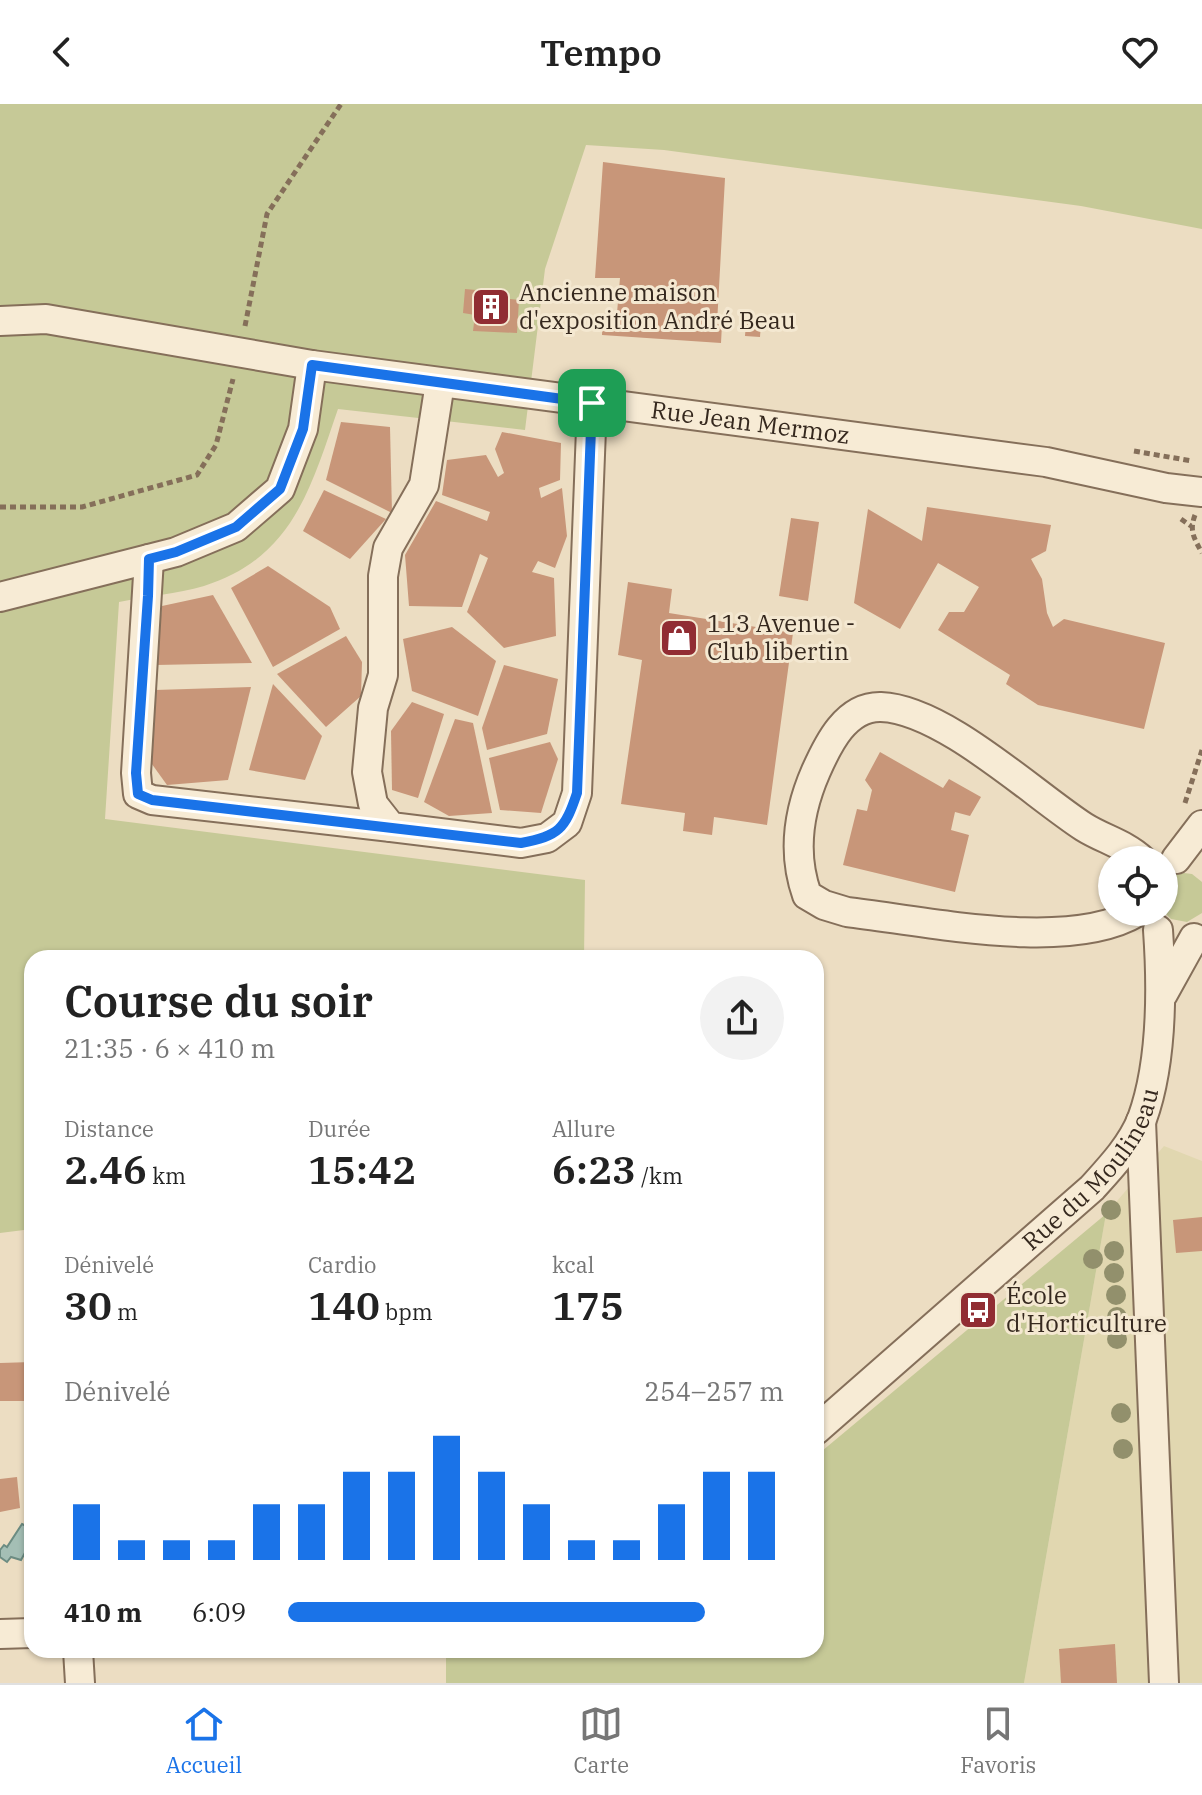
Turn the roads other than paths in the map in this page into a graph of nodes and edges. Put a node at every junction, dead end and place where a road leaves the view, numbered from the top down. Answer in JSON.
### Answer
{"nodes":[{"id":1,"x":0,"y":321,"type":"edge"},
{"id":2,"x":312,"y":365,"type":"junction"},
{"id":3,"x":440,"y":383,"type":"junction"},
{"id":4,"x":592,"y":403,"type":"junction"},
{"id":5,"x":1166,"y":488,"type":"junction"},
{"id":6,"x":1202,"y":492,"type":"edge"},
{"id":7,"x":1202,"y":504,"type":"edge"},
{"id":8,"x":149,"y":559,"type":"junction"},
{"id":9,"x":0,"y":597,"type":"edge"},
{"id":10,"x":1193,"y":817,"type":"edge"},
{"id":11,"x":391,"y":827,"type":"junction"},
{"id":12,"x":1122,"y":846,"type":"edge"},
{"id":13,"x":1181,"y":861,"type":"edge"},
{"id":14,"x":1098,"y":925,"type":"edge"},
{"id":15,"x":1149,"y":926,"type":"edge"},
{"id":16,"x":1156,"y":926,"type":"edge"},
{"id":17,"x":1198,"y":936,"type":"edge"},
{"id":18,"x":1160,"y":1002,"type":"junction"},
{"id":19,"x":1141,"y":1120,"type":"junction"},
{"id":20,"x":824,"y":1423,"type":"edge"},
{"id":21,"x":24,"y":1633,"type":"edge"},
{"id":22,"x":0,"y":1634,"type":"edge"},
{"id":23,"x":78,"y":1658,"type":"edge"},
{"id":24,"x":80,"y":1683,"type":"edge"},
{"id":25,"x":1164,"y":1683,"type":"edge"}],
"edges":[{"from":1,"to":2,"type":"street","name":"Rue Jean Mermoz"},
{"from":2,"to":3,"type":"street","name":"Rue Jean Mermoz"},
{"from":2,"to":8,"type":"street"},
{"from":3,"to":4,"type":"street","name":"Rue Jean Mermoz"},
{"from":3,"to":11,"type":"street"},
{"from":4,"to":5,"type":"street","name":"Rue Jean Mermoz"},
{"from":4,"to":11,"type":"street"},
{"from":5,"to":6,"type":"street","name":"Rue Jean Mermoz"},
{"from":5,"to":7,"type":"street","name":"Rue Jean Mermoz"},
{"from":8,"to":9,"type":"street"},
{"from":8,"to":11,"type":"street"},
{"from":10,"to":13,"type":"street"},
{"from":12,"to":14,"type":"street"},
{"from":15,"to":18,"type":"street","name":"Rue du Moulineau"},
{"from":16,"to":17,"type":"street"},
{"from":17,"to":18,"type":"street","name":"Rue du Moulineau"},
{"from":18,"to":19,"type":"street","name":"Rue du Moulineau"},
{"from":19,"to":20,"type":"street","name":"Rue du Moulineau"},
{"from":19,"to":25,"type":"street"},
{"from":21,"to":22,"type":"street"},
{"from":23,"to":24,"type":"street"}]}
